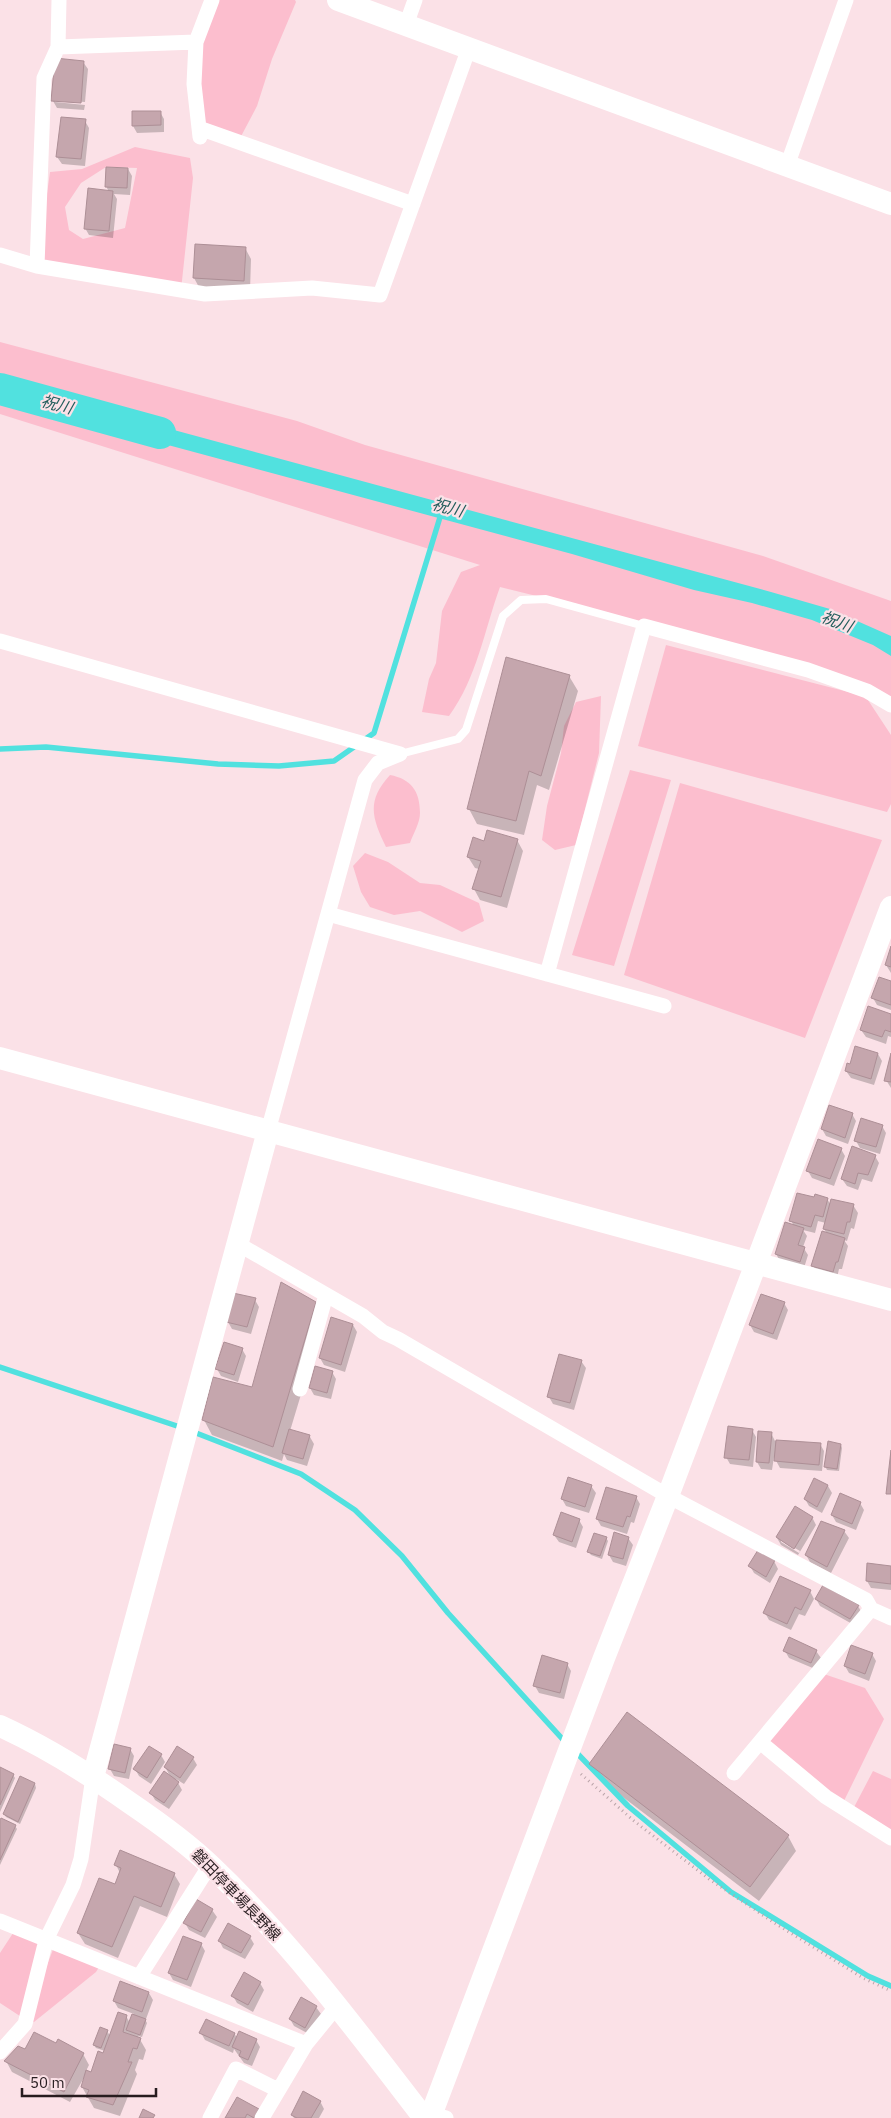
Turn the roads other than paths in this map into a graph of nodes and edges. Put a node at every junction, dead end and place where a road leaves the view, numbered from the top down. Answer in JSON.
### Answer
{"nodes":[{"id":1,"x":59,"y":0,"type":"edge"},
{"id":2,"x":212,"y":0,"type":"edge"},
{"id":3,"x":338,"y":0,"type":"edge"},
{"id":4,"x":415,"y":0,"type":"edge"},
{"id":5,"x":846,"y":0,"type":"edge"},
{"id":6,"x":406,"y":25,"type":"junction"},
{"id":7,"x":196,"y":42,"type":"junction"},
{"id":8,"x":58,"y":47,"type":"junction"},
{"id":9,"x":469,"y":48,"type":"junction"},
{"id":10,"x":787,"y":166,"type":"junction"},
{"id":11,"x":413,"y":204,"type":"junction"},
{"id":12,"x":891,"y":204,"type":"edge"},
{"id":13,"x":0,"y":256,"type":"edge"},
{"id":14,"x":37,"y":266,"type":"junction"},
{"id":15,"x":644,"y":626,"type":"junction"},
{"id":16,"x":0,"y":640,"type":"edge"},
{"id":17,"x":891,"y":705,"type":"edge"},
{"id":18,"x":400,"y":754,"type":"junction"},
{"id":19,"x":891,"y":907,"type":"edge"},
{"id":20,"x":328,"y":914,"type":"junction"},
{"id":21,"x":547,"y":974,"type":"junction"},
{"id":22,"x":664,"y":1006,"type":"dead end"},
{"id":23,"x":0,"y":1058,"type":"edge"},
{"id":24,"x":268,"y":1131,"type":"junction"},
{"id":25,"x":238,"y":1244,"type":"junction"},
{"id":26,"x":757,"y":1264,"type":"junction"},
{"id":27,"x":326,"y":1295,"type":"junction"},
{"id":28,"x":891,"y":1300,"type":"edge"},
{"id":29,"x":300,"y":1388,"type":"dead end"},
{"id":30,"x":668,"y":1496,"type":"junction"},
{"id":31,"x":871,"y":1609,"type":"junction"},
{"id":32,"x":891,"y":1618,"type":"edge"},
{"id":33,"x":0,"y":1726,"type":"edge"},
{"id":34,"x":760,"y":1742,"type":"junction"},
{"id":35,"x":734,"y":1773,"type":"dead end"},
{"id":36,"x":93,"y":1778,"type":"junction"},
{"id":37,"x":891,"y":1838,"type":"edge"},
{"id":38,"x":210,"y":1865,"type":"junction"},
{"id":39,"x":0,"y":1920,"type":"edge"},
{"id":40,"x":46,"y":1940,"type":"junction"},
{"id":41,"x":139,"y":1977,"type":"junction"},
{"id":42,"x":337,"y":2006,"type":"junction"},
{"id":43,"x":306,"y":2044,"type":"junction"},
{"id":44,"x":0,"y":2052,"type":"edge"},
{"id":45,"x":278,"y":2090,"type":"junction"},
{"id":46,"x":265,"y":2117,"type":"edge"},
{"id":47,"x":433,"y":2117,"type":"edge"},
{"id":48,"x":210,"y":2118,"type":"edge"}],
"edges":[{"from":1,"to":8,"type":"street"},
{"from":2,"to":7,"type":"street"},
{"from":3,"to":6,"type":"street"},
{"from":4,"to":6,"type":"street"},
{"from":5,"to":10,"type":"street"},
{"from":6,"to":9,"type":"street"},
{"from":7,"to":8,"type":"street"},
{"from":7,"to":11,"type":"street"},
{"from":8,"to":14,"type":"street"},
{"from":9,"to":10,"type":"street"},
{"from":9,"to":11,"type":"street"},
{"from":10,"to":12,"type":"street"},
{"from":11,"to":14,"type":"street"},
{"from":13,"to":14,"type":"street"},
{"from":15,"to":17,"type":"street"},
{"from":15,"to":18,"type":"lane"},
{"from":15,"to":21,"type":"street"},
{"from":16,"to":18,"type":"street"},
{"from":18,"to":20,"type":"street"},
{"from":19,"to":26,"type":"street"},
{"from":20,"to":21,"type":"street"},
{"from":20,"to":24,"type":"street"},
{"from":21,"to":22,"type":"street"},
{"from":23,"to":24,"type":"street"},
{"from":24,"to":25,"type":"street"},
{"from":24,"to":26,"type":"street"},
{"from":25,"to":27,"type":"street"},
{"from":25,"to":36,"type":"street"},
{"from":26,"to":28,"type":"street"},
{"from":26,"to":30,"type":"street"},
{"from":27,"to":29,"type":"street"},
{"from":27,"to":30,"type":"street"},
{"from":30,"to":31,"type":"street"},
{"from":30,"to":47,"type":"street"},
{"from":31,"to":32,"type":"street"},
{"from":31,"to":34,"type":"street"},
{"from":33,"to":36,"type":"street","name":"磐田停車場長野線"},
{"from":34,"to":35,"type":"street"},
{"from":34,"to":37,"type":"street"},
{"from":36,"to":38,"type":"street","name":"磐田停車場長野線"},
{"from":36,"to":40,"type":"street"},
{"from":38,"to":41,"type":"street"},
{"from":38,"to":42,"type":"street","name":"磐田停車場長野線"},
{"from":39,"to":40,"type":"street"},
{"from":40,"to":41,"type":"street"},
{"from":40,"to":44,"type":"street"},
{"from":41,"to":43,"type":"street"},
{"from":42,"to":43,"type":"street"},
{"from":42,"to":47,"type":"street","name":"磐田停車場長野線"},
{"from":43,"to":45,"type":"street"},
{"from":45,"to":46,"type":"street"},
{"from":45,"to":48,"type":"street"}]}
